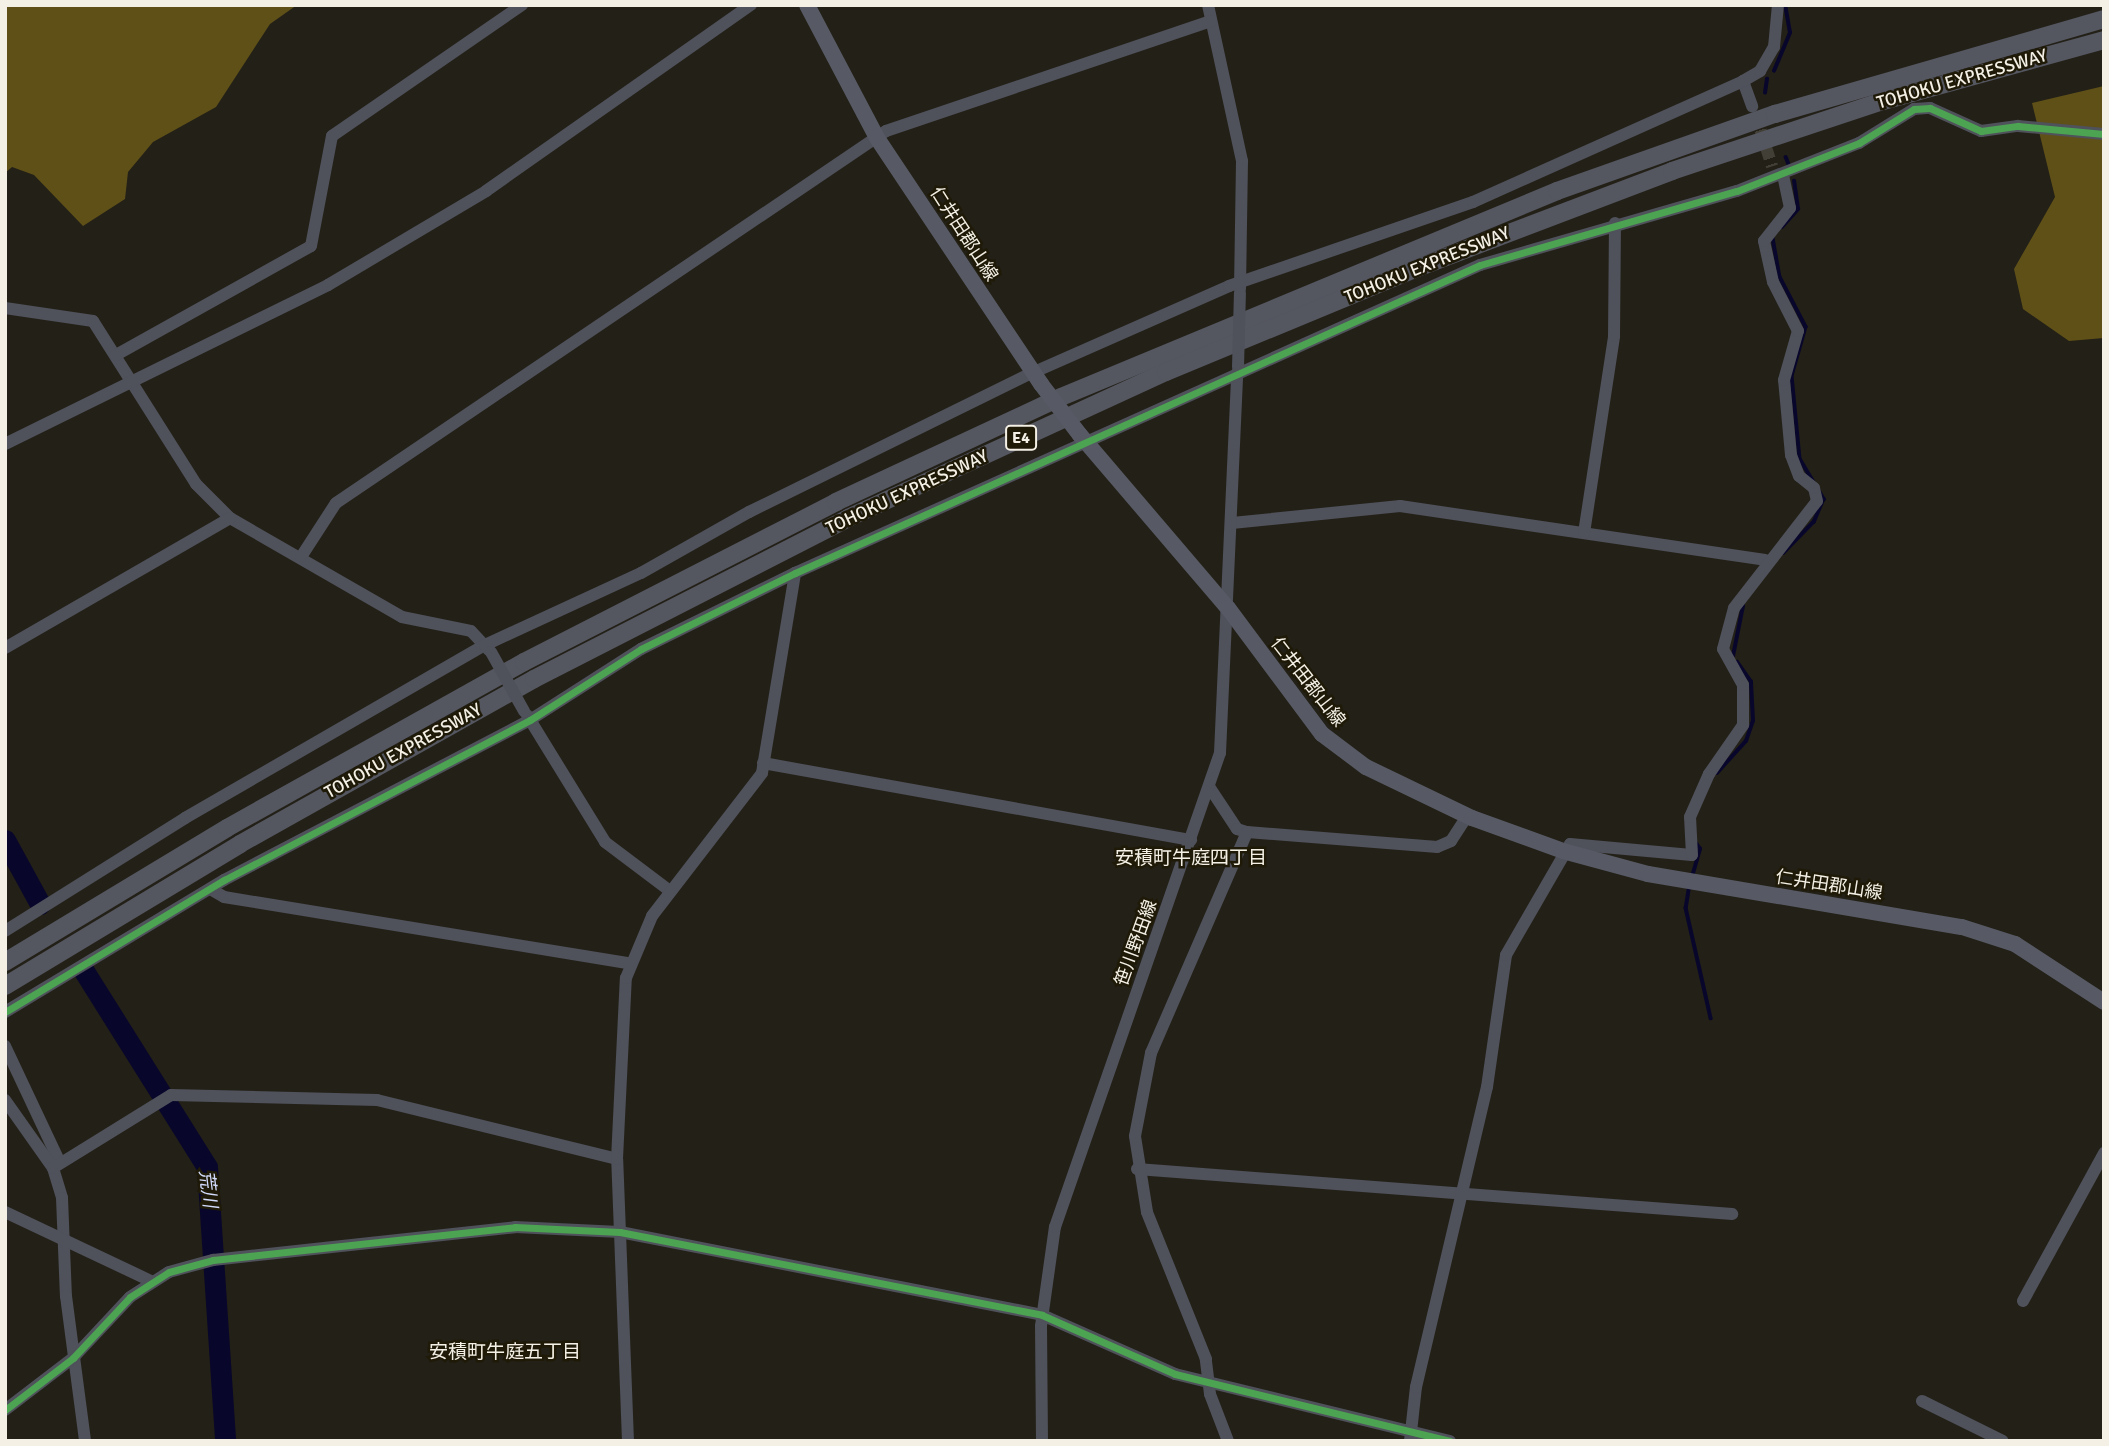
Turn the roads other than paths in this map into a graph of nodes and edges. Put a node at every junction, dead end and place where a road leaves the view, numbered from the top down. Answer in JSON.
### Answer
{"nodes":[{"id":1,"x":522,"y":5,"type":"edge"},
{"id":2,"x":751,"y":5,"type":"edge"},
{"id":3,"x":807,"y":5,"type":"edge"},
{"id":4,"x":1208,"y":5,"type":"edge"},
{"id":5,"x":1778,"y":5,"type":"edge"},
{"id":6,"x":2104,"y":19,"type":"edge"},
{"id":7,"x":1211,"y":21,"type":"junction"},
{"id":8,"x":2104,"y":40,"type":"edge"},
{"id":9,"x":1743,"y":81,"type":"junction"},
{"id":10,"x":1752,"y":106,"type":"tunnel mouth"},
{"id":11,"x":2104,"y":134,"type":"edge"},
{"id":12,"x":877,"y":138,"type":"junction"},
{"id":13,"x":1776,"y":172,"type":"junction"},
{"id":14,"x":1615,"y":223,"type":"junction"},
{"id":15,"x":1240,"y":288,"type":"junction"},
{"id":16,"x":5,"y":308,"type":"edge"},
{"id":17,"x":116,"y":355,"type":"junction"},
{"id":18,"x":1237,"y":373,"type":"junction"},
{"id":19,"x":1036,"y":378,"type":"junction"},
{"id":20,"x":135,"y":384,"type":"junction"},
{"id":21,"x":1083,"y":439,"type":"junction"},
{"id":22,"x":5,"y":444,"type":"edge"},
{"id":23,"x":230,"y":518,"type":"junction"},
{"id":24,"x":1232,"y":523,"type":"junction"},
{"id":25,"x":1584,"y":533,"type":"junction"},
{"id":26,"x":301,"y":557,"type":"junction"},
{"id":27,"x":1765,"y":560,"type":"junction"},
{"id":28,"x":795,"y":573,"type":"junction"},
{"id":29,"x":1228,"y":608,"type":"junction"},
{"id":30,"x":5,"y":648,"type":"edge"},
{"id":31,"x":488,"y":649,"type":"junction"},
{"id":32,"x":527,"y":715,"type":"junction"},
{"id":33,"x":764,"y":763,"type":"junction"},
{"id":34,"x":1210,"y":788,"type":"junction"},
{"id":35,"x":1466,"y":816,"type":"junction"},
{"id":36,"x":1247,"y":832,"type":"junction"},
{"id":37,"x":1191,"y":840,"type":"junction"},
{"id":38,"x":1563,"y":852,"type":"junction"},
{"id":39,"x":212,"y":890,"type":"junction"},
{"id":40,"x":670,"y":891,"type":"junction"},
{"id":41,"x":5,"y":931,"type":"edge"},
{"id":42,"x":5,"y":962,"type":"edge"},
{"id":43,"x":629,"y":963,"type":"junction"},
{"id":44,"x":5,"y":986,"type":"edge"},
{"id":45,"x":2104,"y":1002,"type":"edge"},
{"id":46,"x":5,"y":1012,"type":"edge"},
{"id":47,"x":5,"y":1046,"type":"edge"},
{"id":48,"x":5,"y":1100,"type":"edge"},
{"id":49,"x":2104,"y":1153,"type":"edge"},
{"id":50,"x":617,"y":1159,"type":"junction"},
{"id":51,"x":56,"y":1165,"type":"junction"},
{"id":52,"x":1137,"y":1170,"type":"junction"},
{"id":53,"x":1458,"y":1195,"type":"junction"},
{"id":54,"x":5,"y":1212,"type":"edge"},
{"id":55,"x":1732,"y":1214,"type":"dead end"},
{"id":56,"x":620,"y":1232,"type":"junction"},
{"id":57,"x":63,"y":1237,"type":"junction"},
{"id":58,"x":152,"y":1281,"type":"junction"},
{"id":59,"x":2024,"y":1301,"type":"dead end"},
{"id":60,"x":1042,"y":1315,"type":"junction"},
{"id":61,"x":73,"y":1358,"type":"junction"},
{"id":62,"x":1209,"y":1383,"type":"junction"},
{"id":63,"x":1922,"y":1401,"type":"dead end"},
{"id":64,"x":5,"y":1410,"type":"edge"},
{"id":65,"x":1410,"y":1435,"type":"edge"},
{"id":66,"x":85,"y":1441,"type":"edge"},
{"id":67,"x":628,"y":1441,"type":"edge"},
{"id":68,"x":1042,"y":1441,"type":"edge"},
{"id":69,"x":1228,"y":1441,"type":"edge"},
{"id":70,"x":1450,"y":1441,"type":"edge"},
{"id":71,"x":2003,"y":1441,"type":"edge"}],
"edges":[{"from":1,"to":17,"type":"street"},
{"from":2,"to":20,"type":"street"},
{"from":3,"to":12,"type":"main road","name":"仁井田郡山線"},
{"from":4,"to":7,"type":"street","name":"笹川野田線"},
{"from":5,"to":9,"type":"street"},
{"from":6,"to":42,"type":"highway","name":"TOHOKU EXPRESSWAY","number":"E4"},
{"from":7,"to":12,"type":"street"},
{"from":7,"to":15,"type":"street","name":"笹川野田線"},
{"from":8,"to":44,"type":"highway","name":"TOHOKU EXPRESSWAY","number":"E4"},
{"from":9,"to":10,"type":"street"},
{"from":9,"to":15,"type":"street"},
{"from":11,"to":13,"type":"street"},
{"from":12,"to":19,"type":"main road","name":"仁井田郡山線"},
{"from":12,"to":26,"type":"street"},
{"from":13,"to":14,"type":"street"},
{"from":13,"to":27,"type":"street"},
{"from":14,"to":18,"type":"street"},
{"from":14,"to":25,"type":"street"},
{"from":15,"to":18,"type":"street","name":"笹川野田線","bridge":true},
{"from":15,"to":19,"type":"street"},
{"from":16,"to":17,"type":"street"},
{"from":17,"to":20,"type":"street"},
{"from":18,"to":21,"type":"street"},
{"from":18,"to":24,"type":"street","name":"笹川野田線"},
{"from":19,"to":21,"type":"main road","name":"仁井田郡山線","bridge":true},
{"from":19,"to":31,"type":"street"},
{"from":20,"to":22,"type":"street"},
{"from":20,"to":23,"type":"street"},
{"from":21,"to":28,"type":"street"},
{"from":21,"to":29,"type":"main road","name":"仁井田郡山線"},
{"from":23,"to":26,"type":"street"},
{"from":23,"to":30,"type":"street"},
{"from":24,"to":25,"type":"street"},
{"from":24,"to":29,"type":"street","name":"笹川野田線"},
{"from":25,"to":27,"type":"street"},
{"from":26,"to":31,"type":"street"},
{"from":27,"to":38,"type":"street"},
{"from":28,"to":32,"type":"street"},
{"from":28,"to":33,"type":"street"},
{"from":29,"to":34,"type":"street","name":"笹川野田線"},
{"from":29,"to":35,"type":"main road","name":"仁井田郡山線"},
{"from":31,"to":32,"type":"street","bridge":true},
{"from":31,"to":41,"type":"street"},
{"from":32,"to":39,"type":"street"},
{"from":32,"to":40,"type":"street"},
{"from":33,"to":37,"type":"street"},
{"from":33,"to":40,"type":"street"},
{"from":34,"to":36,"type":"street"},
{"from":34,"to":37,"type":"street","name":"笹川野田線"},
{"from":35,"to":36,"type":"street"},
{"from":35,"to":38,"type":"main road","name":"仁井田郡山線"},
{"from":36,"to":52,"type":"street"},
{"from":37,"to":60,"type":"street","name":"笹川野田線"},
{"from":38,"to":45,"type":"main road","name":"仁井田郡山線"},
{"from":38,"to":53,"type":"street"},
{"from":39,"to":43,"type":"street"},
{"from":39,"to":46,"type":"street"},
{"from":40,"to":43,"type":"street"},
{"from":43,"to":50,"type":"street"},
{"from":47,"to":51,"type":"street"},
{"from":48,"to":51,"type":"street"},
{"from":49,"to":59,"type":"street"},
{"from":50,"to":51,"type":"street"},
{"from":50,"to":56,"type":"street"},
{"from":51,"to":57,"type":"street"},
{"from":52,"to":53,"type":"street"},
{"from":52,"to":62,"type":"street"},
{"from":53,"to":55,"type":"street"},
{"from":53,"to":65,"type":"street"},
{"from":54,"to":57,"type":"street"},
{"from":56,"to":58,"type":"street"},
{"from":56,"to":60,"type":"street"},
{"from":56,"to":67,"type":"street"},
{"from":57,"to":58,"type":"street"},
{"from":57,"to":61,"type":"street"},
{"from":58,"to":61,"type":"street"},
{"from":60,"to":62,"type":"street"},
{"from":60,"to":68,"type":"street","name":"笹川野田線"},
{"from":61,"to":64,"type":"street"},
{"from":61,"to":66,"type":"street"},
{"from":62,"to":65,"type":"street"},
{"from":62,"to":69,"type":"street"},
{"from":63,"to":71,"type":"street"},
{"from":65,"to":70,"type":"street"}]}
